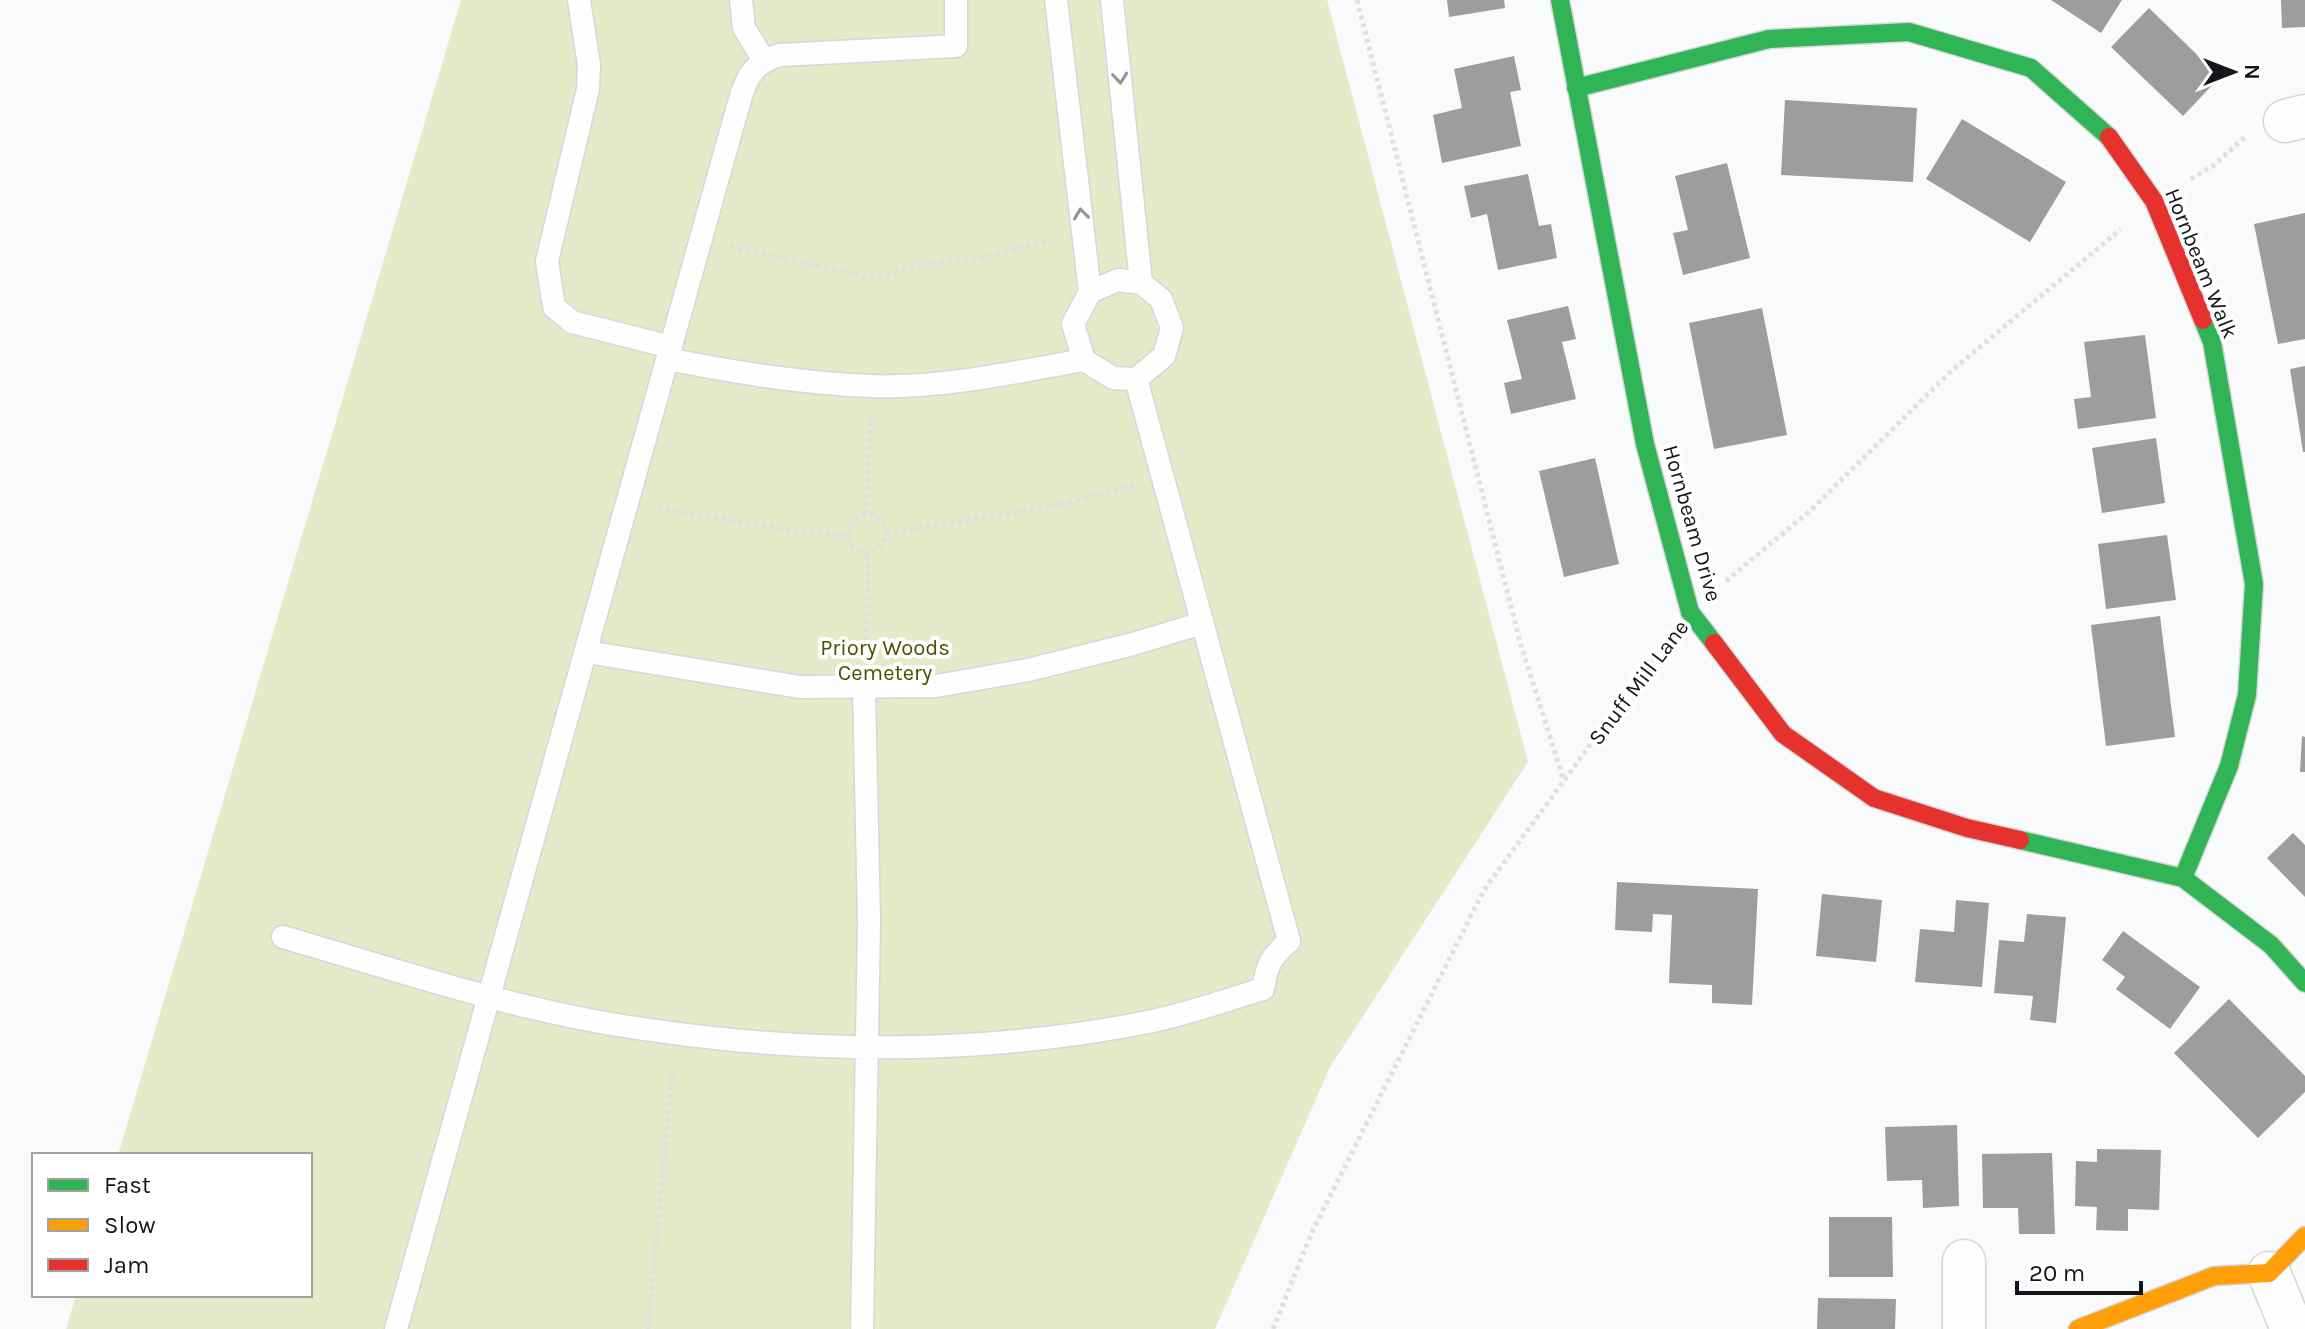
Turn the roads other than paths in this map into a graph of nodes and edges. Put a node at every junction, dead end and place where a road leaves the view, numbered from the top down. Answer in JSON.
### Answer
{"nodes":[{"id":1,"x":579,"y":0,"type":"edge"},
{"id":2,"x":741,"y":0,"type":"edge"},
{"id":3,"x":956,"y":0,"type":"edge"},
{"id":4,"x":1056,"y":0,"type":"edge"},
{"id":5,"x":1112,"y":0,"type":"edge"},
{"id":6,"x":1560,"y":0,"type":"edge"},
{"id":7,"x":763,"y":59,"type":"junction"},
{"id":8,"x":1576,"y":88,"type":"junction"},
{"id":9,"x":1141,"y":283,"type":"junction"},
{"id":10,"x":1090,"y":292,"type":"junction"},
{"id":11,"x":670,"y":353,"type":"junction"},
{"id":12,"x":1084,"y":360,"type":"junction"},
{"id":13,"x":1136,"y":379,"type":"junction"},
{"id":14,"x":1202,"y":623,"type":"junction"},
{"id":15,"x":587,"y":652,"type":"junction"},
{"id":16,"x":864,"y":687,"type":"junction"},
{"id":17,"x":2183,"y":878,"type":"junction"},
{"id":18,"x":283,"y":937,"type":"dead end"},
{"id":19,"x":2305,"y":983,"type":"edge"},
{"id":20,"x":487,"y":997,"type":"junction"},
{"id":21,"x":868,"y":1049,"type":"junction"},
{"id":22,"x":2305,"y":1236,"type":"edge"},
{"id":23,"x":1964,"y":1261,"type":"dead end"},
{"id":24,"x":2269,"y":1273,"type":"junction"},
{"id":25,"x":396,"y":1329,"type":"edge"},
{"id":26,"x":862,"y":1329,"type":"edge"},
{"id":27,"x":1964,"y":1329,"type":"edge"},
{"id":28,"x":2078,"y":1329,"type":"edge"},
{"id":29,"x":2292,"y":1329,"type":"edge"}],
"edges":[{"from":1,"to":11,"type":"lane"},
{"from":2,"to":7,"type":"lane"},
{"from":3,"to":7,"type":"lane"},
{"from":10,"to":4,"type":"lane","one_way":true},
{"from":5,"to":9,"type":"lane","one_way":true},
{"from":6,"to":8,"type":"street","name":"Hornbeam Drive"},
{"from":7,"to":11,"type":"lane"},
{"from":8,"to":17,"type":"street","name":"Hornbeam Drive"},
{"from":8,"to":17,"type":"street","name":"Hornbeam Walk"},
{"from":9,"to":10,"type":"lane"},
{"from":9,"to":13,"type":"lane"},
{"from":10,"to":12,"type":"lane"},
{"from":11,"to":12,"type":"lane"},
{"from":11,"to":15,"type":"lane"},
{"from":12,"to":13,"type":"lane"},
{"from":13,"to":14,"type":"lane"},
{"from":14,"to":16,"type":"lane"},
{"from":14,"to":21,"type":"lane"},
{"from":15,"to":16,"type":"lane"},
{"from":15,"to":20,"type":"lane"},
{"from":16,"to":21,"type":"lane"},
{"from":17,"to":19,"type":"street","name":"Hornbeam Drive"},
{"from":18,"to":20,"type":"lane"},
{"from":20,"to":21,"type":"lane"},
{"from":20,"to":25,"type":"lane"},
{"from":21,"to":26,"type":"lane"},
{"from":22,"to":24,"type":"street"},
{"from":23,"to":27,"type":"street"},
{"from":24,"to":28,"type":"street"},
{"from":24,"to":29,"type":"street"}]}
